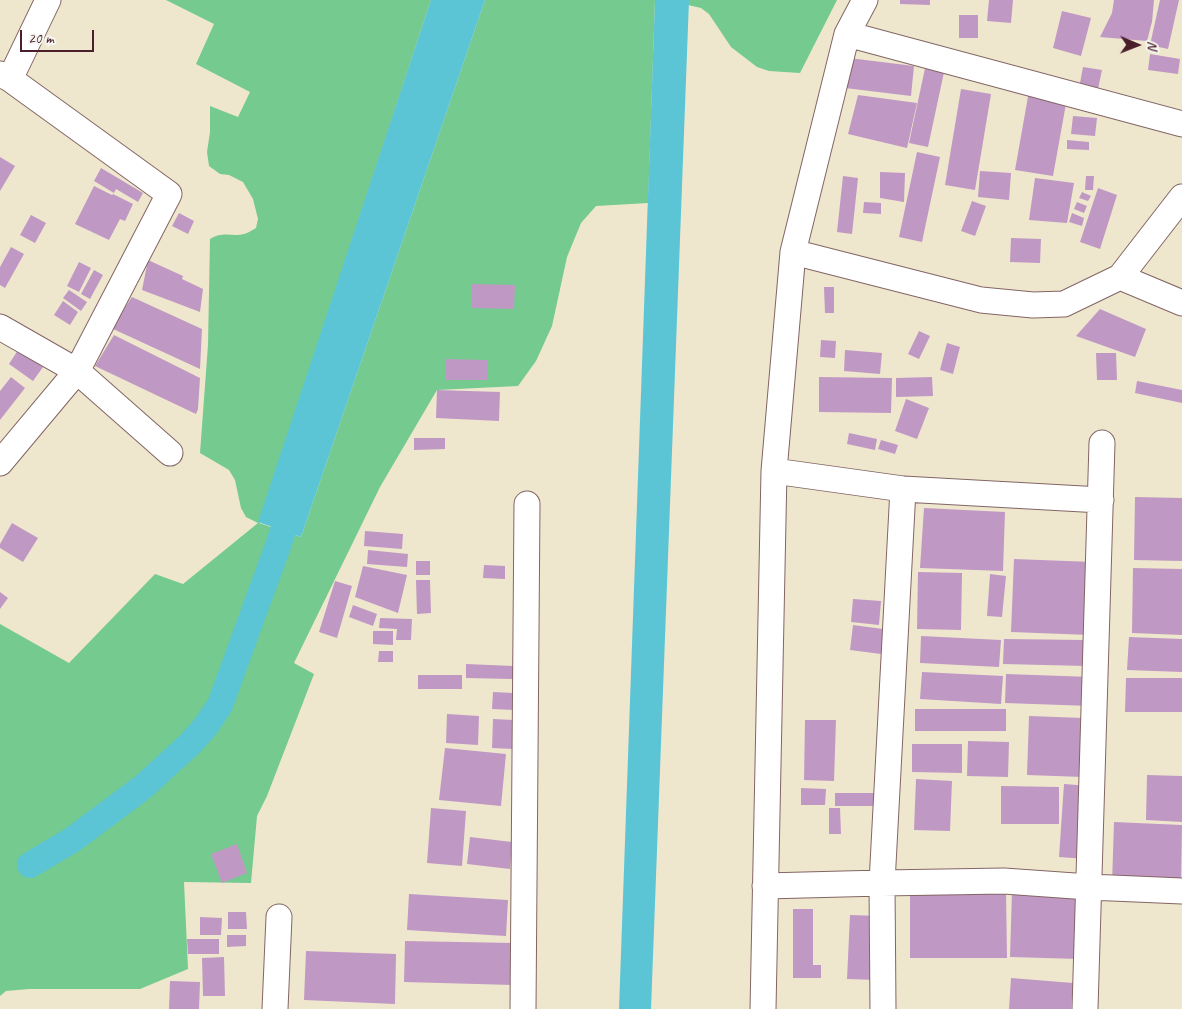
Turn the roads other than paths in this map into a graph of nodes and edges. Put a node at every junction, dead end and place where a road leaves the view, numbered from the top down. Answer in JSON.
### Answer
{"nodes":[{"id":1,"x":48,"y":0,"type":"edge"},
{"id":2,"x":865,"y":0,"type":"edge"},
{"id":3,"x":847,"y":34,"type":"junction"},
{"id":4,"x":5,"y":76,"type":"edge"},
{"id":5,"x":1182,"y":124,"type":"edge"},
{"id":6,"x":1182,"y":197,"type":"edge"},
{"id":7,"x":793,"y":252,"type":"junction"},
{"id":8,"x":1120,"y":277,"type":"junction"},
{"id":9,"x":1182,"y":303,"type":"edge"},
{"id":10,"x":0,"y":327,"type":"edge"},
{"id":11,"x":77,"y":371,"type":"junction"},
{"id":12,"x":1102,"y":443,"type":"dead end"},
{"id":13,"x":170,"y":453,"type":"dead end"},
{"id":14,"x":0,"y":463,"type":"edge"},
{"id":15,"x":774,"y":471,"type":"junction"},
{"id":16,"x":903,"y":489,"type":"junction"},
{"id":17,"x":1100,"y":500,"type":"junction"},
{"id":18,"x":527,"y":504,"type":"dead end"},
{"id":19,"x":882,"y":883,"type":"junction"},
{"id":20,"x":765,"y":886,"type":"junction"},
{"id":21,"x":1089,"y":887,"type":"junction"},
{"id":22,"x":1182,"y":891,"type":"edge"},
{"id":23,"x":280,"y":917,"type":"dead end"},
{"id":24,"x":275,"y":1009,"type":"edge"},
{"id":25,"x":522,"y":1009,"type":"edge"},
{"id":26,"x":762,"y":1009,"type":"edge"},
{"id":27,"x":883,"y":1009,"type":"edge"},
{"id":28,"x":1085,"y":1009,"type":"edge"}],
"edges":[{"from":1,"to":4,"type":"street"},
{"from":2,"to":3,"type":"street"},
{"from":3,"to":5,"type":"street"},
{"from":3,"to":7,"type":"street"},
{"from":4,"to":11,"type":"street"},
{"from":6,"to":8,"type":"street"},
{"from":7,"to":8,"type":"street"},
{"from":7,"to":15,"type":"street"},
{"from":8,"to":9,"type":"street"},
{"from":10,"to":11,"type":"street"},
{"from":11,"to":13,"type":"street"},
{"from":11,"to":14,"type":"street"},
{"from":12,"to":17,"type":"street"},
{"from":15,"to":16,"type":"street"},
{"from":15,"to":20,"type":"street"},
{"from":16,"to":17,"type":"street"},
{"from":16,"to":19,"type":"street"},
{"from":17,"to":21,"type":"street"},
{"from":18,"to":25,"type":"street"},
{"from":19,"to":20,"type":"street"},
{"from":19,"to":21,"type":"street"},
{"from":19,"to":27,"type":"street"},
{"from":20,"to":26,"type":"street"},
{"from":21,"to":22,"type":"street"},
{"from":21,"to":28,"type":"street"},
{"from":23,"to":24,"type":"street"}]}
